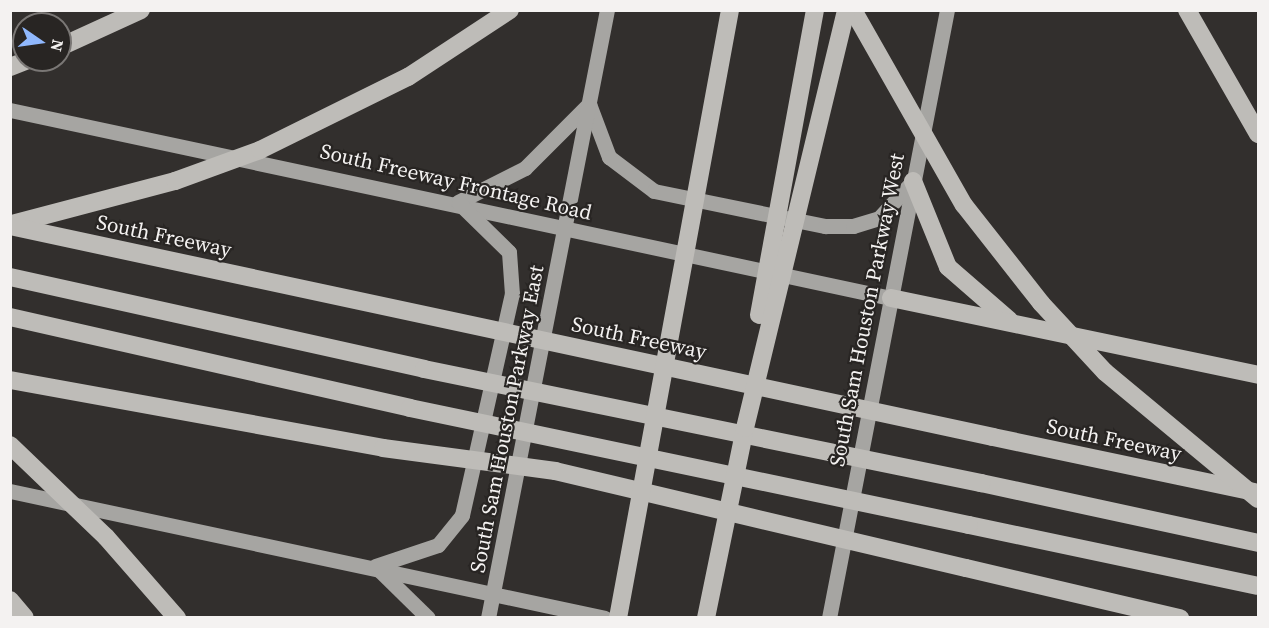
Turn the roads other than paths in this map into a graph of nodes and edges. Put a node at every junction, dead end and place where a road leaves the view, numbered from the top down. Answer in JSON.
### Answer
{"nodes":[{"id":1,"x":141,"y":10,"type":"edge"},
{"id":2,"x":510,"y":10,"type":"edge"},
{"id":3,"x":607,"y":10,"type":"edge"},
{"id":4,"x":730,"y":10,"type":"edge"},
{"id":5,"x":815,"y":10,"type":"edge"},
{"id":6,"x":846,"y":10,"type":"edge"},
{"id":7,"x":853,"y":10,"type":"edge"},
{"id":8,"x":946,"y":10,"type":"edge"},
{"id":9,"x":1187,"y":10,"type":"edge"},
{"id":10,"x":72,"y":42,"type":"edge"},
{"id":11,"x":589,"y":104,"type":"junction"},
{"id":12,"x":10,"y":110,"type":"edge"},
{"id":13,"x":1258,"y":134,"type":"edge"},
{"id":14,"x":914,"y":181,"type":"junction"},
{"id":15,"x":458,"y":202,"type":"junction"},
{"id":16,"x":10,"y":225,"type":"edge"},
{"id":17,"x":567,"y":229,"type":"junction"},
{"id":18,"x":10,"y":277,"type":"edge"},
{"id":19,"x":891,"y":298,"type":"junction"},
{"id":20,"x":10,"y":317,"type":"edge"},
{"id":21,"x":1010,"y":321,"type":"junction"},
{"id":22,"x":1258,"y":375,"type":"edge"},
{"id":23,"x":10,"y":380,"type":"edge"},
{"id":24,"x":10,"y":445,"type":"edge"},
{"id":25,"x":10,"y":491,"type":"edge"},
{"id":26,"x":1258,"y":493,"type":"edge"},
{"id":27,"x":1258,"y":499,"type":"edge"},
{"id":28,"x":1258,"y":543,"type":"edge"},
{"id":29,"x":375,"y":566,"type":"junction"},
{"id":30,"x":1258,"y":586,"type":"edge"},
{"id":31,"x":493,"y":593,"type":"junction"},
{"id":32,"x":10,"y":600,"type":"edge"},
{"id":33,"x":25,"y":618,"type":"edge"},
{"id":34,"x":177,"y":618,"type":"edge"},
{"id":35,"x":428,"y":618,"type":"edge"},
{"id":36,"x":488,"y":618,"type":"edge"},
{"id":37,"x":605,"y":618,"type":"edge"},
{"id":38,"x":618,"y":618,"type":"edge"},
{"id":39,"x":705,"y":618,"type":"edge"},
{"id":40,"x":829,"y":618,"type":"edge"},
{"id":41,"x":1180,"y":618,"type":"edge"}],
"edges":[{"from":1,"to":10,"type":"highway"},
{"from":2,"to":16,"type":"highway","bridge":true},
{"from":3,"to":11,"type":"main road"},
{"from":4,"to":38,"type":"highway","bridge":true},
{"from":5,"to":39,"type":"highway","bridge":true},
{"from":6,"to":39,"type":"highway","bridge":true},
{"from":7,"to":27,"type":"highway","bridge":true},
{"from":8,"to":14,"type":"main road","name":"South Sam Houston Parkway West"},
{"from":9,"to":13,"type":"highway"},
{"from":11,"to":14,"type":"main road"},
{"from":11,"to":15,"type":"main road"},
{"from":11,"to":17,"type":"main road"},
{"from":12,"to":15,"type":"main road","name":"South Freeway Frontage Road"},
{"from":14,"to":19,"type":"main road","name":"South Sam Houston Parkway West"},
{"from":14,"to":21,"type":"highway"},
{"from":15,"to":17,"type":"main road","name":"South Freeway Frontage Road"},
{"from":15,"to":29,"type":"main road"},
{"from":16,"to":26,"type":"highway","name":"South Freeway","bridge":true},
{"from":17,"to":19,"type":"main road","name":"South Freeway Frontage Road"},
{"from":17,"to":31,"type":"main road","name":"South Sam Houston Parkway East"},
{"from":18,"to":28,"type":"highway","bridge":true},
{"from":19,"to":21,"type":"highway"},
{"from":19,"to":40,"type":"main road","name":"South Sam Houston Parkway West"},
{"from":20,"to":30,"type":"highway","bridge":true},
{"from":21,"to":22,"type":"highway"},
{"from":23,"to":41,"type":"highway","bridge":true},
{"from":24,"to":34,"type":"highway","bridge":true},
{"from":25,"to":29,"type":"main road"},
{"from":29,"to":31,"type":"main road"},
{"from":29,"to":35,"type":"main road"},
{"from":31,"to":36,"type":"main road","name":"South Sam Houston Parkway East"},
{"from":31,"to":37,"type":"main road"},
{"from":32,"to":33,"type":"highway"}]}
